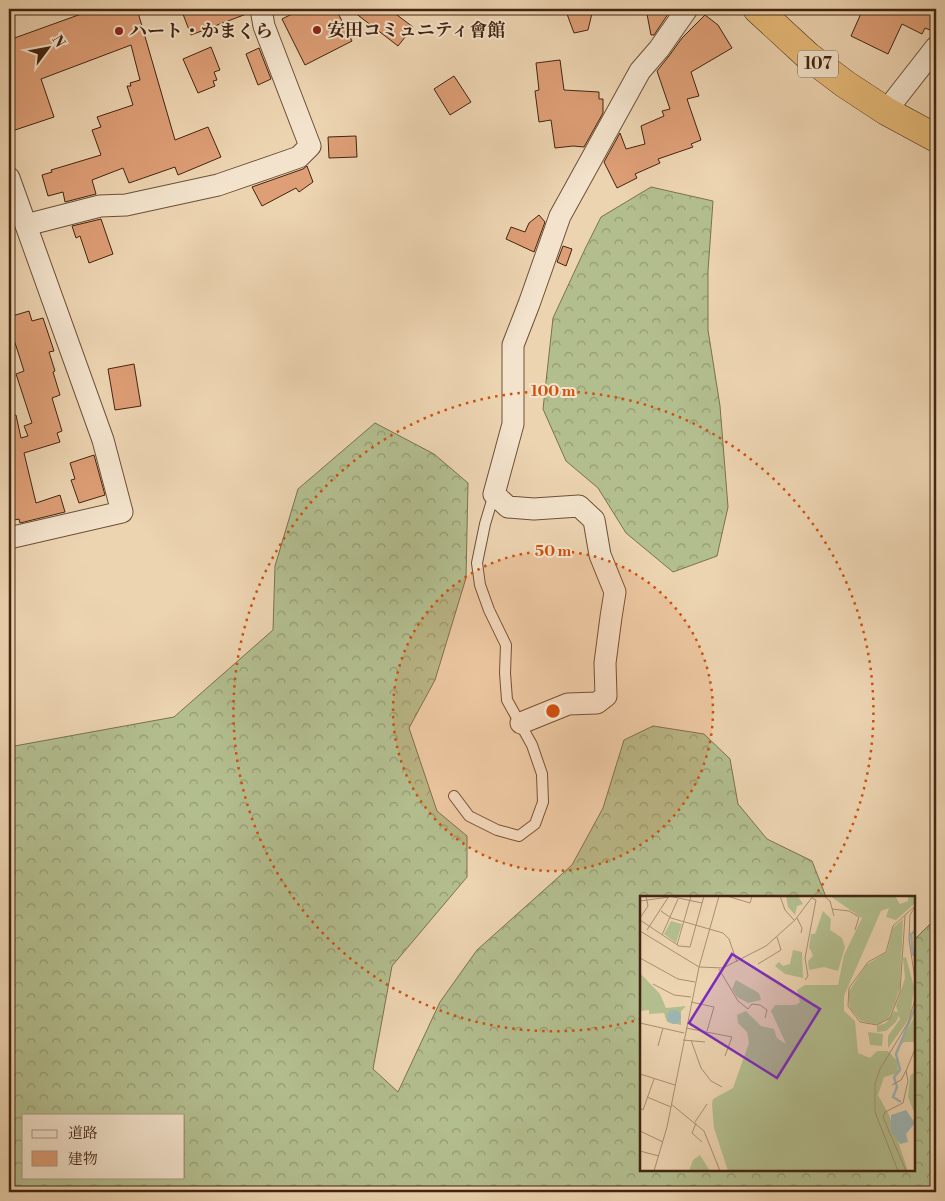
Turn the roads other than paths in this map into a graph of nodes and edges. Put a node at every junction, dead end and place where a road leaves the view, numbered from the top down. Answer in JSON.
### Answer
{"nodes":[{"id":1,"x":261,"y":9,"type":"edge"},
{"id":2,"x":686,"y":9,"type":"edge"},
{"id":3,"x":757,"y":9,"type":"edge"},
{"id":4,"x":936,"y":47,"type":"edge"},
{"id":5,"x":886,"y":111,"type":"junction"},
{"id":6,"x":936,"y":138,"type":"edge"},
{"id":7,"x":9,"y":178,"type":"edge"},
{"id":8,"x":26,"y":225,"type":"junction"},
{"id":9,"x":494,"y":494,"type":"junction"},
{"id":10,"x":9,"y":538,"type":"edge"},
{"id":11,"x":520,"y":723,"type":"junction"},
{"id":12,"x":454,"y":796,"type":"dead end"}],
"edges":[{"from":1,"to":8,"type":"street"},
{"from":2,"to":9,"type":"street"},
{"from":3,"to":5,"type":"highway","number":"107"},
{"from":4,"to":5,"type":"street"},
{"from":5,"to":6,"type":"highway","number":"107"},
{"from":7,"to":8,"type":"street"},
{"from":8,"to":10,"type":"street"},
{"from":9,"to":11,"type":"lane"},
{"from":9,"to":11,"type":"street"},
{"from":11,"to":12,"type":"lane"}]}
